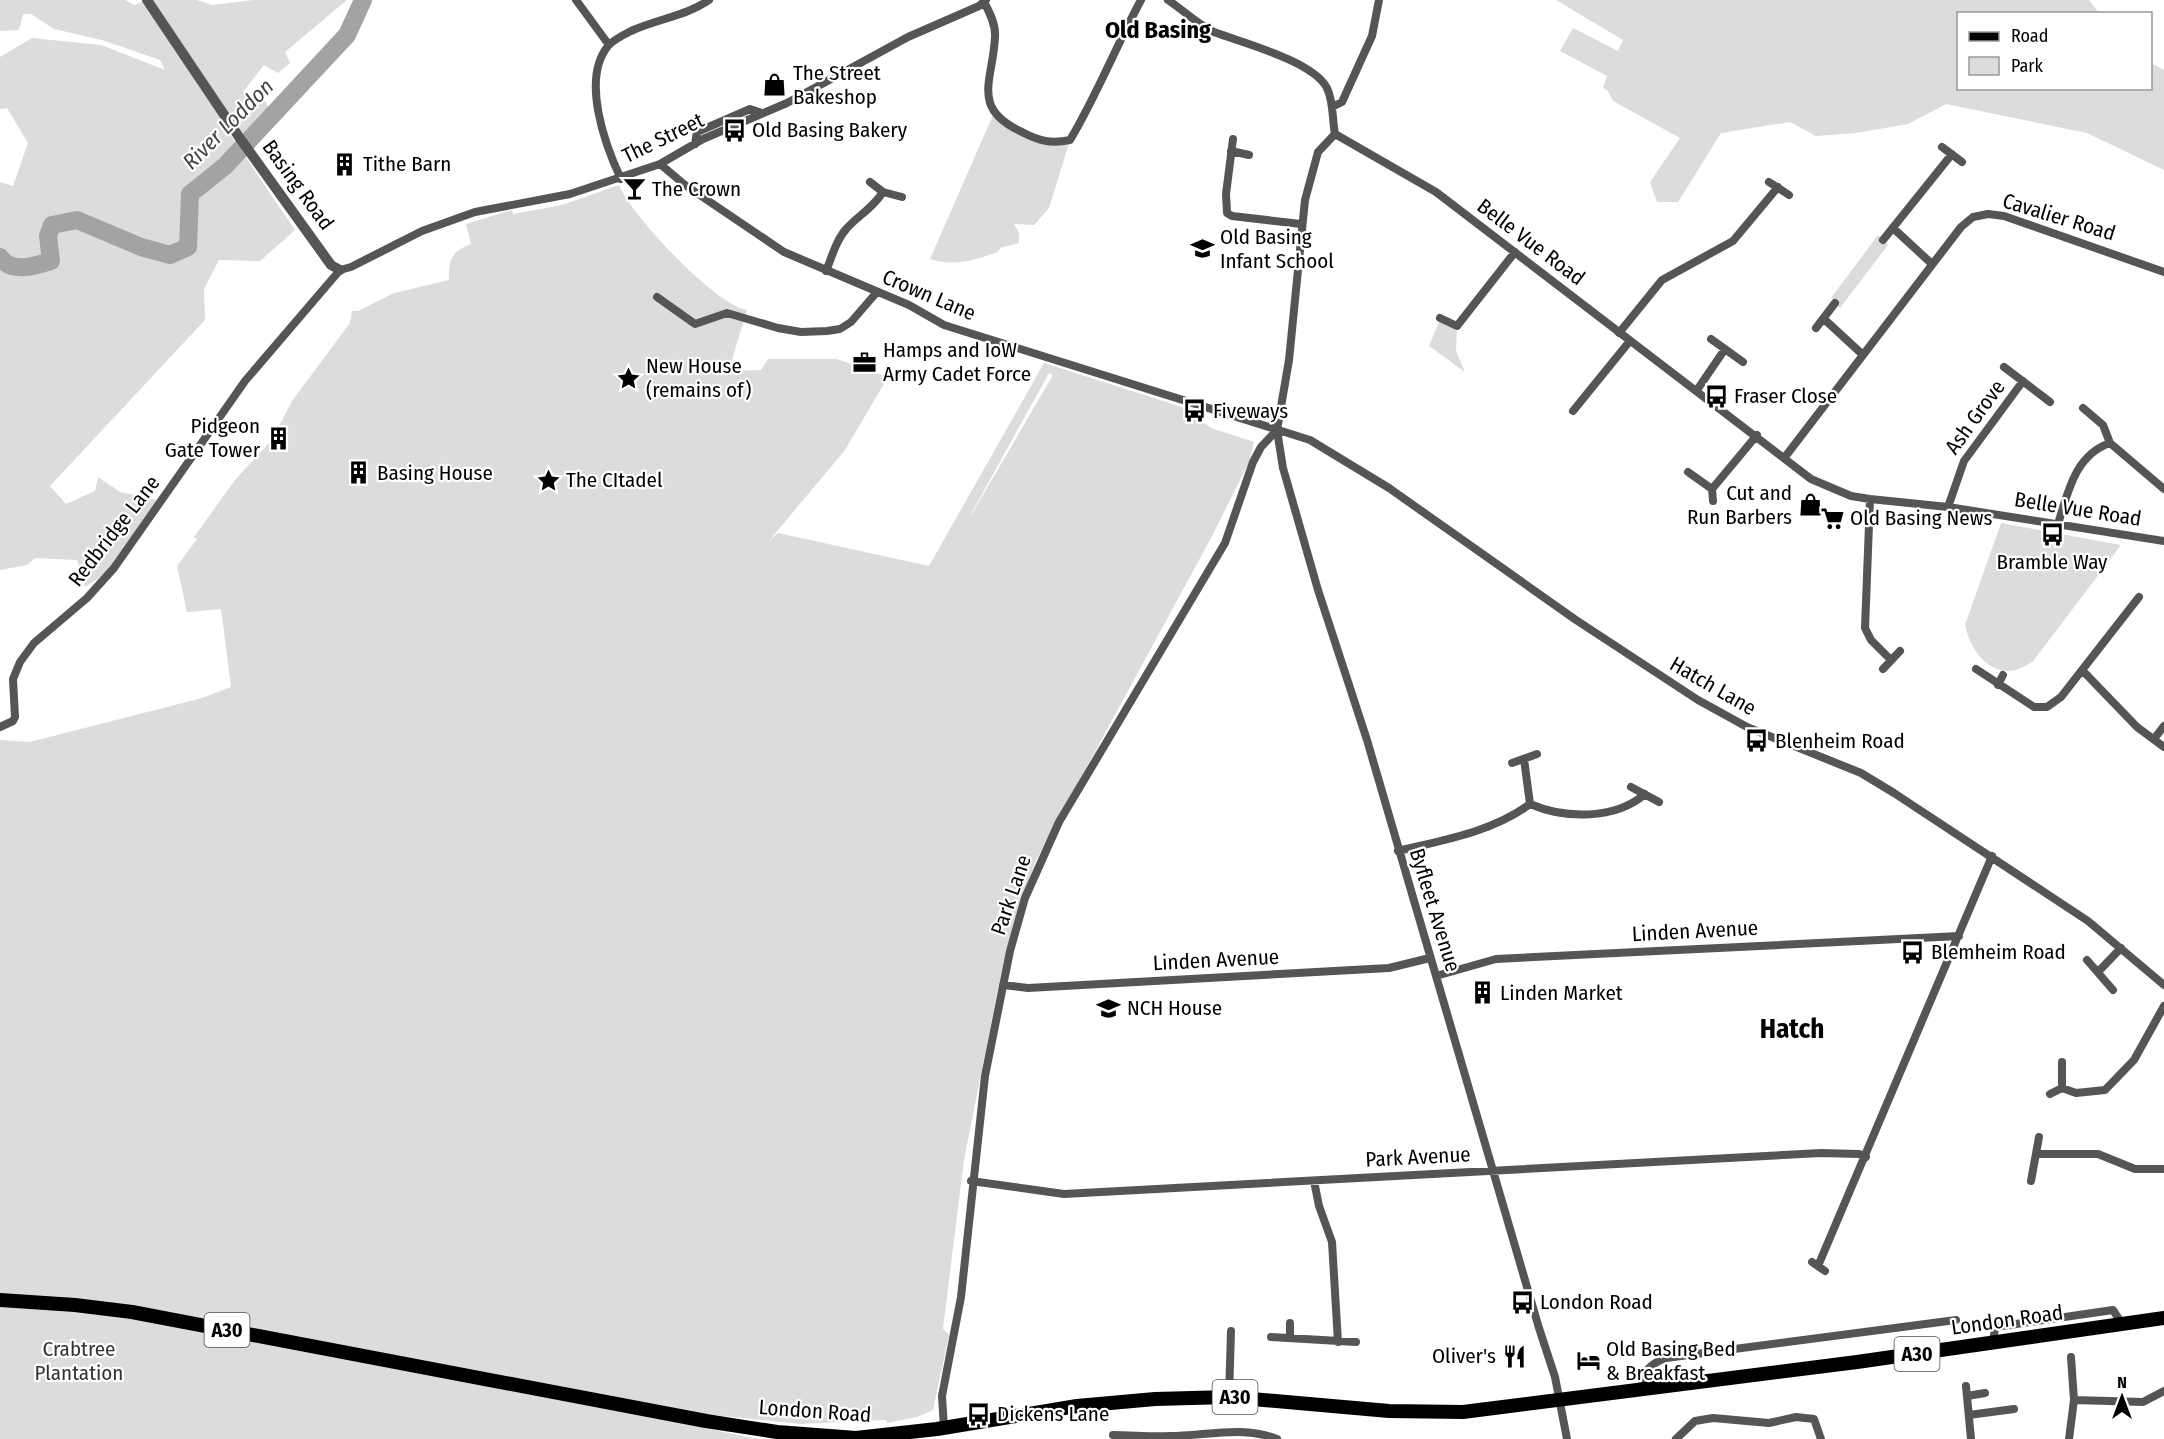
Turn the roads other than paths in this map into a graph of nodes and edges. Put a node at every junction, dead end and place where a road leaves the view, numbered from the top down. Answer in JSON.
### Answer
{"nodes":[{"id":1,"x":147,"y":0,"type":"edge"},
{"id":2,"x":576,"y":0,"type":"edge"},
{"id":3,"x":709,"y":0,"type":"edge"},
{"id":4,"x":1141,"y":0,"type":"edge"},
{"id":5,"x":1168,"y":0,"type":"edge"},
{"id":6,"x":1379,"y":0,"type":"edge"},
{"id":7,"x":981,"y":2,"type":"edge"},
{"id":8,"x":609,"y":45,"type":"junction"},
{"id":9,"x":1332,"y":107,"type":"junction"},
{"id":10,"x":1335,"y":134,"type":"junction"},
{"id":11,"x":1233,"y":140,"type":"dead end"},
{"id":12,"x":1942,"y":147,"type":"dead end"},
{"id":13,"x":1231,"y":151,"type":"junction"},
{"id":14,"x":1952,"y":154,"type":"junction"},
{"id":15,"x":1249,"y":155,"type":"dead end"},
{"id":16,"x":1962,"y":162,"type":"dead end"},
{"id":17,"x":660,"y":164,"type":"junction"},
{"id":18,"x":621,"y":179,"type":"junction"},
{"id":19,"x":870,"y":182,"type":"dead end"},
{"id":20,"x":1769,"y":182,"type":"dead end"},
{"id":21,"x":1778,"y":188,"type":"junction"},
{"id":22,"x":884,"y":192,"type":"junction"},
{"id":23,"x":1789,"y":195,"type":"dead end"},
{"id":24,"x":902,"y":197,"type":"dead end"},
{"id":25,"x":1301,"y":224,"type":"junction"},
{"id":26,"x":1893,"y":228,"type":"junction"},
{"id":27,"x":1883,"y":240,"type":"dead end"},
{"id":28,"x":1515,"y":252,"type":"junction"},
{"id":29,"x":1932,"y":264,"type":"junction"},
{"id":30,"x":340,"y":270,"type":"junction"},
{"id":31,"x":826,"y":272,"type":"junction"},
{"id":32,"x":2164,"y":272,"type":"edge"},
{"id":33,"x":877,"y":292,"type":"junction"},
{"id":34,"x":657,"y":297,"type":"dead end"},
{"id":35,"x":1835,"y":303,"type":"dead end"},
{"id":36,"x":1440,"y":318,"type":"dead end"},
{"id":37,"x":1824,"y":319,"type":"junction"},
{"id":38,"x":1816,"y":328,"type":"dead end"},
{"id":39,"x":1619,"y":333,"type":"junction"},
{"id":40,"x":1711,"y":339,"type":"dead end"},
{"id":41,"x":1629,"y":342,"type":"junction"},
{"id":42,"x":1725,"y":349,"type":"junction"},
{"id":43,"x":1862,"y":354,"type":"junction"},
{"id":44,"x":1743,"y":362,"type":"dead end"},
{"id":45,"x":2004,"y":367,"type":"dead end"},
{"id":46,"x":2023,"y":381,"type":"junction"},
{"id":47,"x":1697,"y":390,"type":"junction"},
{"id":48,"x":2050,"y":402,"type":"dead end"},
{"id":49,"x":2083,"y":408,"type":"dead end"},
{"id":50,"x":1573,"y":411,"type":"dead end"},
{"id":51,"x":1277,"y":430,"type":"junction"},
{"id":52,"x":1757,"y":435,"type":"junction"},
{"id":53,"x":2110,"y":443,"type":"junction"},
{"id":54,"x":1785,"y":457,"type":"junction"},
{"id":55,"x":1688,"y":472,"type":"dead end"},
{"id":56,"x":1712,"y":489,"type":"junction"},
{"id":57,"x":2164,"y":489,"type":"edge"},
{"id":58,"x":1870,"y":499,"type":"junction"},
{"id":59,"x":1713,"y":501,"type":"dead end"},
{"id":60,"x":1948,"y":507,"type":"junction"},
{"id":61,"x":2058,"y":524,"type":"junction"},
{"id":62,"x":2164,"y":541,"type":"edge"},
{"id":63,"x":2139,"y":597,"type":"dead end"},
{"id":64,"x":1900,"y":651,"type":"dead end"},
{"id":65,"x":1890,"y":660,"type":"junction"},
{"id":66,"x":1883,"y":669,"type":"dead end"},
{"id":67,"x":1976,"y":669,"type":"dead end"},
{"id":68,"x":2082,"y":670,"type":"junction"},
{"id":69,"x":2003,"y":675,"type":"dead end"},
{"id":70,"x":1998,"y":685,"type":"junction"},
{"id":71,"x":2164,"y":726,"type":"edge"},
{"id":72,"x":0,"y":727,"type":"edge"},
{"id":73,"x":2154,"y":739,"type":"junction"},
{"id":74,"x":2164,"y":747,"type":"edge"},
{"id":75,"x":1536,"y":754,"type":"dead end"},
{"id":76,"x":1524,"y":759,"type":"junction"},
{"id":77,"x":1512,"y":763,"type":"dead end"},
{"id":78,"x":1631,"y":787,"type":"dead end"},
{"id":79,"x":1646,"y":794,"type":"junction"},
{"id":80,"x":1659,"y":802,"type":"dead end"},
{"id":81,"x":1530,"y":804,"type":"junction"},
{"id":82,"x":1398,"y":851,"type":"junction"},
{"id":83,"x":1992,"y":856,"type":"junction"},
{"id":84,"x":1959,"y":936,"type":"junction"},
{"id":85,"x":2121,"y":948,"type":"junction"},
{"id":86,"x":1430,"y":958,"type":"junction"},
{"id":87,"x":2087,"y":960,"type":"dead end"},
{"id":88,"x":2098,"y":972,"type":"junction"},
{"id":89,"x":1436,"y":975,"type":"junction"},
{"id":90,"x":1003,"y":985,"type":"junction"},
{"id":91,"x":2164,"y":985,"type":"edge"},
{"id":92,"x":2113,"y":990,"type":"dead end"},
{"id":93,"x":2164,"y":1006,"type":"edge"},
{"id":94,"x":2062,"y":1062,"type":"dead end"},
{"id":95,"x":2062,"y":1088,"type":"junction"},
{"id":96,"x":2050,"y":1094,"type":"dead end"},
{"id":97,"x":2039,"y":1137,"type":"dead end"},
{"id":98,"x":2036,"y":1154,"type":"junction"},
{"id":99,"x":1866,"y":1157,"type":"junction"},
{"id":100,"x":2164,"y":1169,"type":"edge"},
{"id":101,"x":1493,"y":1172,"type":"junction"},
{"id":102,"x":971,"y":1181,"type":"junction"},
{"id":103,"x":1314,"y":1181,"type":"junction"},
{"id":104,"x":2031,"y":1181,"type":"dead end"},
{"id":105,"x":1818,"y":1267,"type":"dead end"},
{"id":106,"x":0,"y":1300,"type":"edge"},
{"id":107,"x":2164,"y":1318,"type":"edge"},
{"id":108,"x":1956,"y":1320,"type":"dead end"},
{"id":109,"x":1290,"y":1323,"type":"dead end"},
{"id":110,"x":1231,"y":1331,"type":"dead end"},
{"id":111,"x":1271,"y":1337,"type":"dead end"},
{"id":112,"x":1290,"y":1338,"type":"junction"},
{"id":113,"x":1338,"y":1342,"type":"junction"},
{"id":114,"x":1356,"y":1342,"type":"dead end"},
{"id":115,"x":2071,"y":1357,"type":"dead end"},
{"id":116,"x":1965,"y":1386,"type":"dead end"},
{"id":117,"x":1642,"y":1388,"type":"junction"},
{"id":118,"x":2164,"y":1391,"type":"edge"},
{"id":119,"x":1985,"y":1393,"type":"dead end"},
{"id":120,"x":1967,"y":1396,"type":"junction"},
{"id":121,"x":1229,"y":1397,"type":"junction"},
{"id":122,"x":1560,"y":1400,"type":"junction"},
{"id":123,"x":2074,"y":1400,"type":"junction"},
{"id":124,"x":2014,"y":1409,"type":"dead end"},
{"id":125,"x":1969,"y":1415,"type":"junction"},
{"id":126,"x":944,"y":1428,"type":"junction"},
{"id":127,"x":924,"y":1435,"type":"edge"},
{"id":128,"x":1113,"y":1435,"type":"dead end"},
{"id":129,"x":1140,"y":1437,"type":"edge"},
{"id":130,"x":1277,"y":1439,"type":"edge"},
{"id":131,"x":1567,"y":1439,"type":"edge"},
{"id":132,"x":1676,"y":1439,"type":"edge"},
{"id":133,"x":1821,"y":1439,"type":"edge"},
{"id":134,"x":1971,"y":1439,"type":"edge"},
{"id":135,"x":2069,"y":1439,"type":"edge"}],
"edges":[{"from":1,"to":30,"type":"street","name":"Basing Road"},
{"from":2,"to":8,"type":"street"},
{"from":3,"to":8,"type":"street"},
{"from":4,"to":7,"type":"street"},
{"from":5,"to":9,"type":"street"},
{"from":6,"to":9,"type":"street"},
{"from":7,"to":17,"type":"street","name":"The Street"},
{"from":8,"to":18,"type":"street"},
{"from":9,"to":10,"type":"street"},
{"from":10,"to":25,"type":"street"},
{"from":10,"to":28,"type":"street","name":"Belle Vue Road"},
{"from":11,"to":13,"type":"street"},
{"from":12,"to":14,"type":"street"},
{"from":13,"to":15,"type":"street"},
{"from":13,"to":25,"type":"street"},
{"from":14,"to":16,"type":"street"},
{"from":14,"to":26,"type":"street"},
{"from":17,"to":18,"type":"street","name":"The Street"},
{"from":17,"to":31,"type":"street","name":"Crown Lane"},
{"from":18,"to":30,"type":"street","name":"The Street"},
{"from":19,"to":22,"type":"street"},
{"from":20,"to":21,"type":"street"},
{"from":21,"to":23,"type":"street"},
{"from":21,"to":39,"type":"street"},
{"from":22,"to":24,"type":"street"},
{"from":22,"to":31,"type":"street"},
{"from":25,"to":51,"type":"street"},
{"from":26,"to":27,"type":"street"},
{"from":26,"to":29,"type":"street"},
{"from":28,"to":36,"type":"street"},
{"from":28,"to":39,"type":"street","name":"Belle Vue Road"},
{"from":29,"to":32,"type":"street","name":"Cavalier Road"},
{"from":29,"to":43,"type":"street","name":"Cavalier Road"},
{"from":30,"to":72,"type":"street","name":"Redbridge Lane"},
{"from":31,"to":33,"type":"street","name":"Crown Lane"},
{"from":33,"to":34,"type":"street"},
{"from":33,"to":51,"type":"street","name":"Crown Lane"},
{"from":35,"to":37,"type":"street"},
{"from":37,"to":38,"type":"street"},
{"from":37,"to":43,"type":"street"},
{"from":39,"to":41,"type":"street","name":"Belle Vue Road"},
{"from":40,"to":42,"type":"street"},
{"from":41,"to":47,"type":"street","name":"Belle Vue Road"},
{"from":41,"to":50,"type":"street"},
{"from":42,"to":44,"type":"street"},
{"from":42,"to":47,"type":"street"},
{"from":43,"to":54,"type":"street","name":"Cavalier Road"},
{"from":45,"to":46,"type":"street","name":"Ash Grove"},
{"from":46,"to":48,"type":"street","name":"Ash Grove"},
{"from":46,"to":60,"type":"street","name":"Ash Grove"},
{"from":47,"to":52,"type":"street","name":"Belle Vue Road"},
{"from":49,"to":53,"type":"street"},
{"from":51,"to":82,"type":"street","name":"Byfleet Avenue"},
{"from":51,"to":83,"type":"street","name":"Hatch Lane"},
{"from":51,"to":90,"type":"street","name":"Park Lane"},
{"from":52,"to":54,"type":"street","name":"Belle Vue Road"},
{"from":52,"to":56,"type":"street"},
{"from":53,"to":57,"type":"street"},
{"from":53,"to":61,"type":"street"},
{"from":54,"to":58,"type":"street","name":"Belle Vue Road"},
{"from":55,"to":56,"type":"street"},
{"from":56,"to":59,"type":"street"},
{"from":58,"to":60,"type":"street","name":"Belle Vue Road"},
{"from":58,"to":65,"type":"street"},
{"from":60,"to":61,"type":"street","name":"Belle Vue Road"},
{"from":61,"to":62,"type":"street","name":"Belle Vue Road"},
{"from":63,"to":68,"type":"street"},
{"from":64,"to":65,"type":"street"},
{"from":65,"to":66,"type":"street"},
{"from":67,"to":70,"type":"street"},
{"from":68,"to":70,"type":"street"},
{"from":68,"to":73,"type":"street"},
{"from":69,"to":70,"type":"street"},
{"from":71,"to":73,"type":"street"},
{"from":73,"to":74,"type":"street"},
{"from":75,"to":76,"type":"street"},
{"from":76,"to":77,"type":"street"},
{"from":76,"to":81,"type":"street"},
{"from":78,"to":79,"type":"street"},
{"from":79,"to":80,"type":"street"},
{"from":79,"to":81,"type":"street"},
{"from":81,"to":82,"type":"street"},
{"from":82,"to":86,"type":"street","name":"Byfleet Avenue"},
{"from":83,"to":84,"type":"street"},
{"from":83,"to":85,"type":"street","name":"Hatch Lane"},
{"from":84,"to":89,"type":"street","name":"Linden Avenue"},
{"from":84,"to":99,"type":"street"},
{"from":85,"to":88,"type":"street"},
{"from":85,"to":91,"type":"street","name":"Hatch Lane"},
{"from":86,"to":89,"type":"street","name":"Byfleet Avenue"},
{"from":86,"to":90,"type":"street","name":"Linden Avenue"},
{"from":87,"to":88,"type":"street"},
{"from":88,"to":92,"type":"street"},
{"from":89,"to":101,"type":"street","name":"Byfleet Avenue"},
{"from":90,"to":102,"type":"street","name":"Park Lane"},
{"from":93,"to":95,"type":"street"},
{"from":94,"to":95,"type":"street"},
{"from":95,"to":96,"type":"street"},
{"from":97,"to":98,"type":"street"},
{"from":98,"to":100,"type":"street"},
{"from":98,"to":104,"type":"street"},
{"from":99,"to":101,"type":"street","name":"Park Avenue"},
{"from":99,"to":105,"type":"street"},
{"from":101,"to":103,"type":"street","name":"Park Avenue"},
{"from":101,"to":122,"type":"street","name":"Byfleet Avenue"},
{"from":102,"to":103,"type":"street","name":"Park Avenue"},
{"from":102,"to":126,"type":"street","name":"Park Lane"},
{"from":103,"to":113,"type":"street"},
{"from":106,"to":127,"type":"main road","name":"London Road","number":"A30"},
{"from":107,"to":117,"type":"main road","name":"London Road","number":"A30"},
{"from":108,"to":117,"type":"street","name":"London Road"},
{"from":109,"to":112,"type":"street"},
{"from":110,"to":121,"type":"street"},
{"from":111,"to":112,"type":"street"},
{"from":112,"to":113,"type":"street"},
{"from":113,"to":114,"type":"street"},
{"from":115,"to":123,"type":"street"},
{"from":116,"to":120,"type":"street"},
{"from":117,"to":122,"type":"main road","name":"London Road","number":"A30"},
{"from":118,"to":123,"type":"street"},
{"from":119,"to":120,"type":"street"},
{"from":120,"to":125,"type":"street"},
{"from":121,"to":122,"type":"main road","name":"London Road","number":"A30"},
{"from":121,"to":126,"type":"main road","name":"London Road","number":"A30"},
{"from":122,"to":131,"type":"street","name":"Byfleet Avenue"},
{"from":123,"to":135,"type":"street"},
{"from":124,"to":125,"type":"street"},
{"from":125,"to":134,"type":"street"},
{"from":126,"to":127,"type":"main road","name":"London Road","number":"A30"},
{"from":128,"to":129,"type":"street"},
{"from":129,"to":130,"type":"street"},
{"from":132,"to":133,"type":"street"}]}
